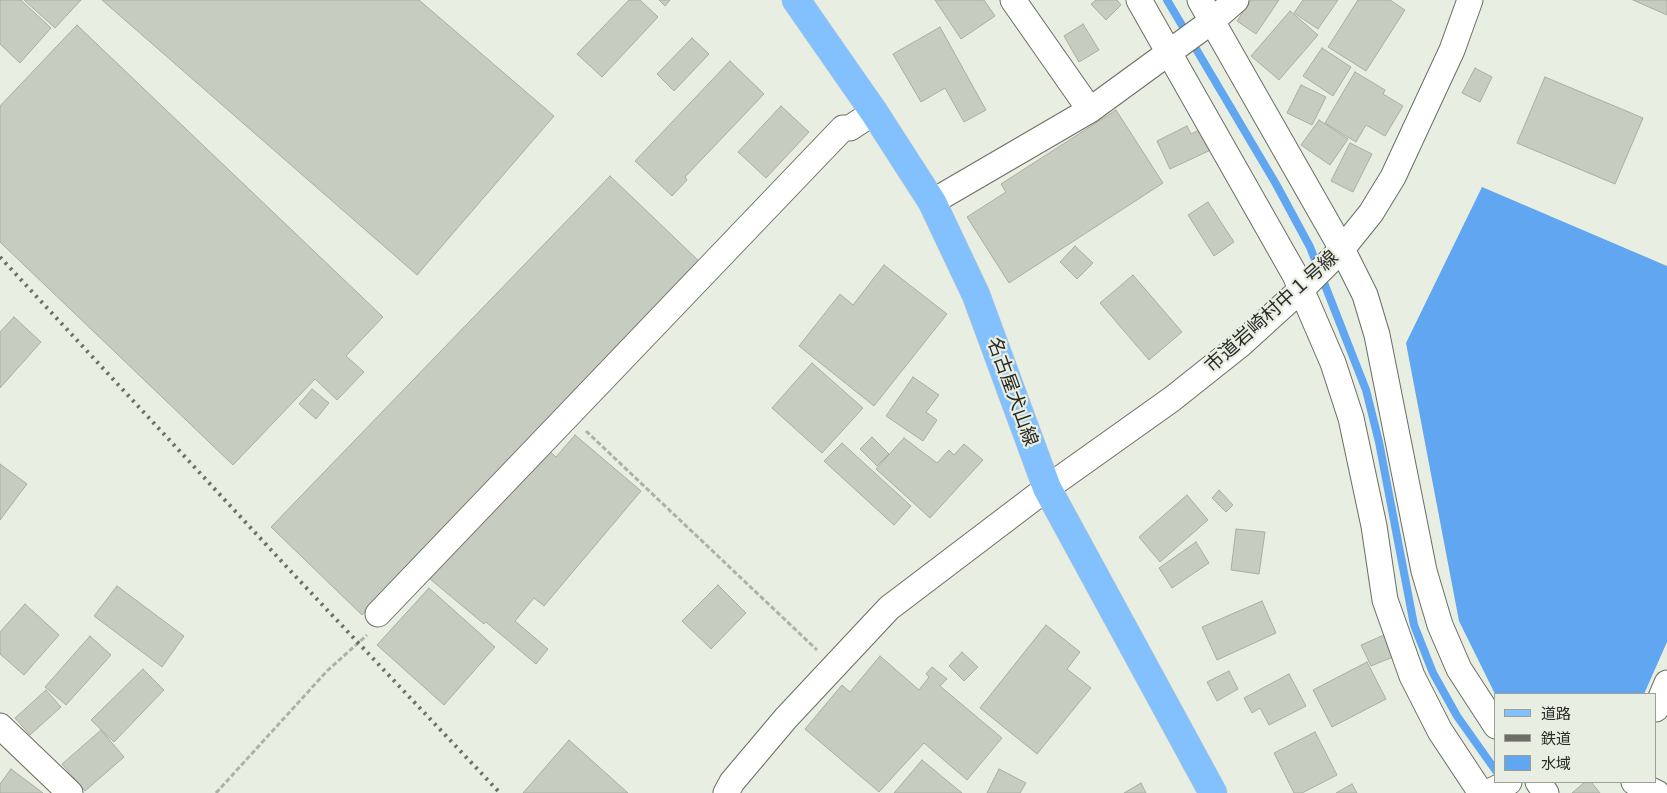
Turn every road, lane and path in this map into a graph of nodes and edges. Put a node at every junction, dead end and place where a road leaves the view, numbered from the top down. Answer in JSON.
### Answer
{"nodes":[{"id":1,"x":796,"y":0,"type":"edge"},
{"id":2,"x":1013,"y":0,"type":"edge"},
{"id":3,"x":1139,"y":0,"type":"edge"},
{"id":4,"x":1236,"y":0,"type":"edge"},
{"id":5,"x":1470,"y":0,"type":"edge"},
{"id":6,"x":1205,"y":16,"type":"edge"},
{"id":7,"x":1172,"y":50,"type":"junction"},
{"id":8,"x":1090,"y":110,"type":"junction"},
{"id":9,"x":874,"y":112,"type":"junction"},
{"id":10,"x":932,"y":202,"type":"junction"},
{"id":11,"x":1342,"y":249,"type":"junction"},
{"id":12,"x":1304,"y":287,"type":"junction"},
{"id":13,"x":568,"y":413,"type":"junction"},
{"id":14,"x":1047,"y":488,"type":"junction"},
{"id":15,"x":378,"y":614,"type":"joint"},
{"id":16,"x":834,"y":666,"type":"junction"},
{"id":17,"x":1667,"y":683,"type":"edge"},
{"id":18,"x":1657,"y":707,"type":"edge"},
{"id":19,"x":1494,"y":723,"type":"edge"},
{"id":20,"x":0,"y":726,"type":"edge"},
{"id":21,"x":1636,"y":783,"type":"edge"},
{"id":22,"x":1492,"y":789,"type":"edge"},
{"id":23,"x":70,"y":793,"type":"edge"},
{"id":24,"x":216,"y":793,"type":"edge"},
{"id":25,"x":726,"y":793,"type":"edge"},
{"id":26,"x":1213,"y":793,"type":"edge"},
{"id":27,"x":1657,"y":793,"type":"edge"}],
"edges":[{"from":1,"to":9,"type":"main road","name":"名古屋犬山線"},
{"from":2,"to":8,"type":"street"},
{"from":3,"to":7,"type":"street"},
{"from":4,"to":6,"type":"street"},
{"from":5,"to":11,"type":"street","name":"市道岩崎村中１号線"},
{"from":6,"to":7,"type":"street"},
{"from":6,"to":11,"type":"street"},
{"from":7,"to":8,"type":"street"},
{"from":7,"to":12,"type":"street"},
{"from":8,"to":10,"type":"street"},
{"from":9,"to":10,"type":"main road","name":"名古屋犬山線"},
{"from":9,"to":13,"type":"street"},
{"from":10,"to":14,"type":"main road","name":"名古屋犬山線"},
{"from":11,"to":12,"type":"street","name":"市道岩崎村中１号線"},
{"from":11,"to":19,"type":"street"},
{"from":12,"to":14,"type":"street","name":"市道岩崎村中１号線"},
{"from":12,"to":22,"type":"street"},
{"from":13,"to":15,"type":"street"},
{"from":13,"to":16,"type":"path"},
{"from":14,"to":16,"type":"street","name":"市道岩崎村中１号線"},
{"from":14,"to":26,"type":"main road","name":"名古屋犬山線"},
{"from":15,"to":24,"type":"path"},
{"from":16,"to":25,"type":"street","name":"市道岩崎村中１号線"},
{"from":17,"to":18,"type":"street"},
{"from":20,"to":23,"type":"street"},
{"from":21,"to":27,"type":"street"}]}
